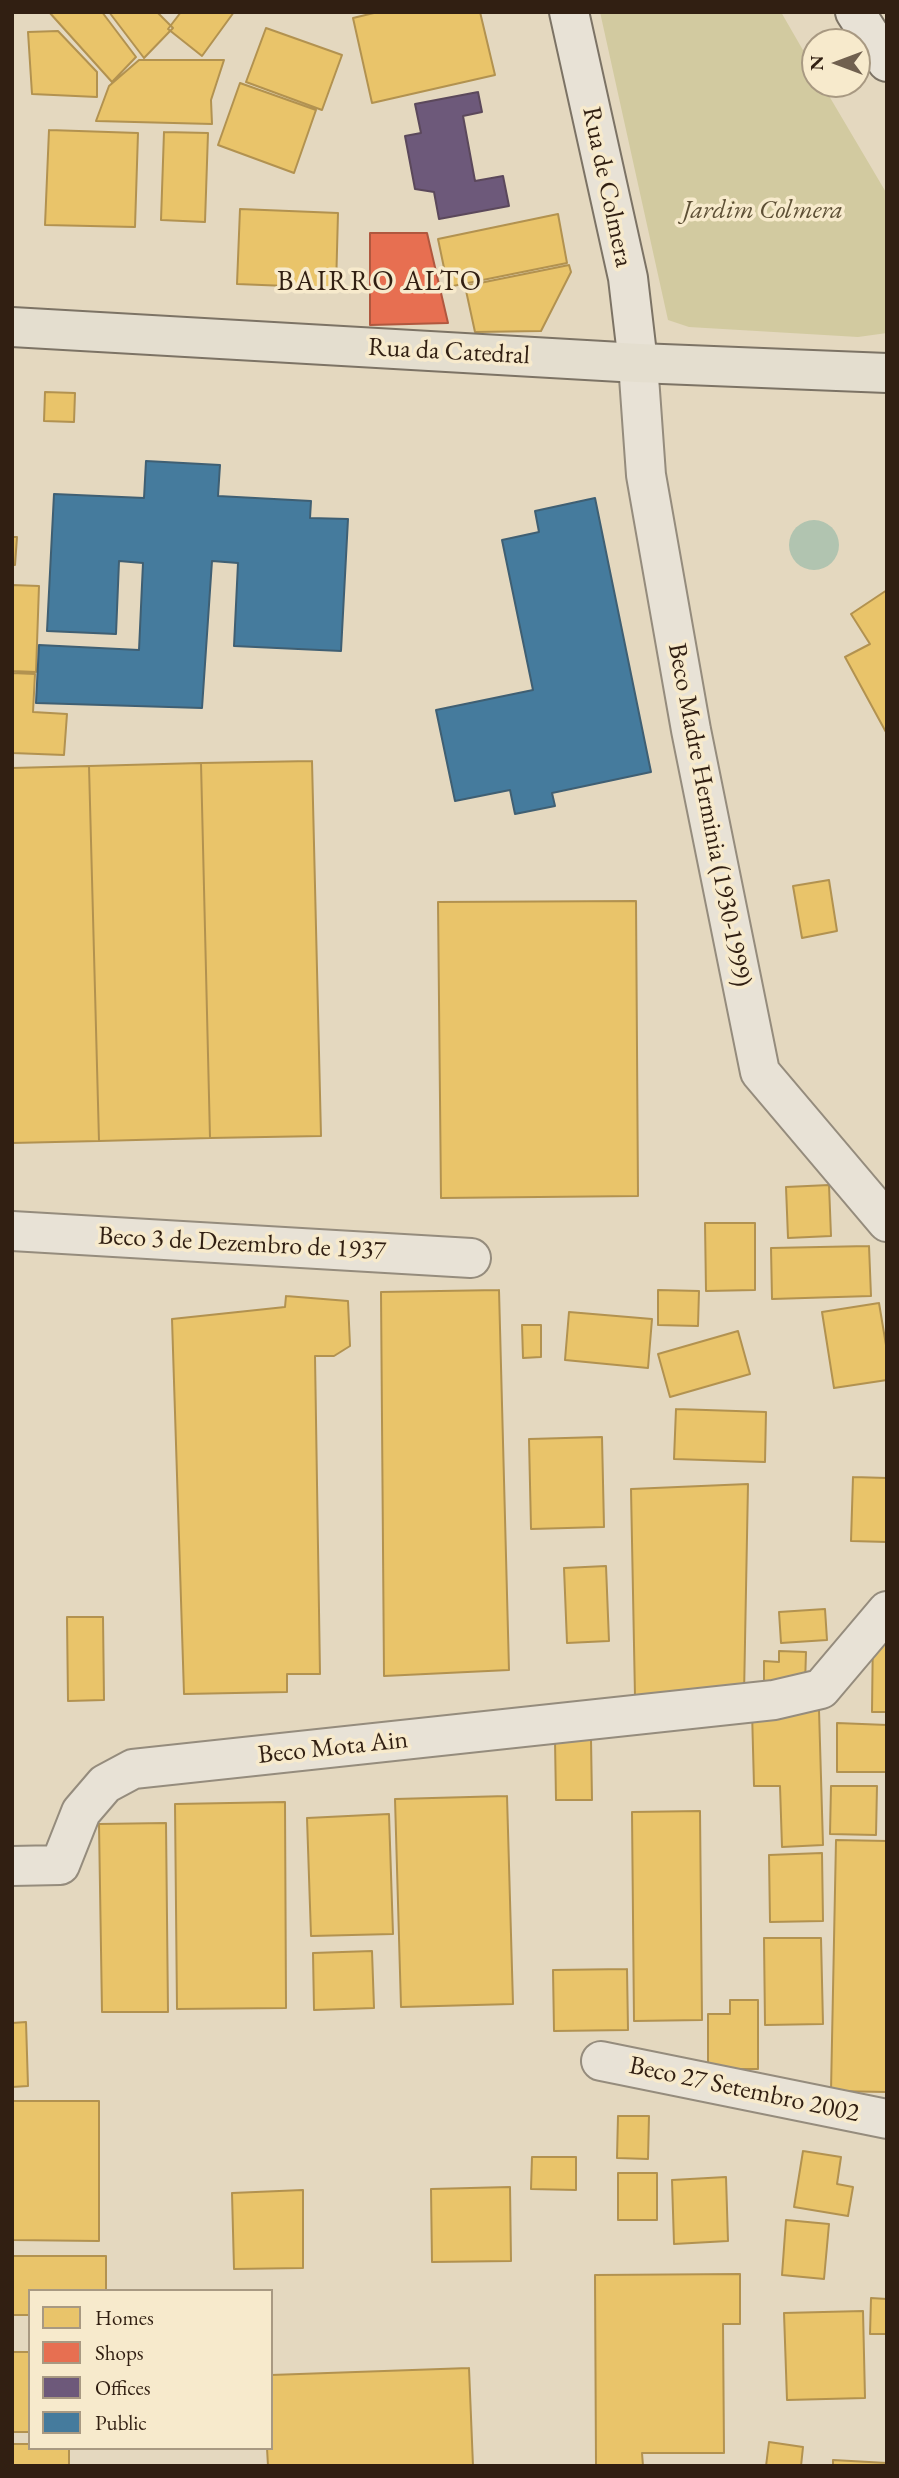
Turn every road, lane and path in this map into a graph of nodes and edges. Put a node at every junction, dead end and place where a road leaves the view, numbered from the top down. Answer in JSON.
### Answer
{"nodes":[{"id":1,"x":569,"y":12,"type":"edge"},
{"id":2,"x":855,"y":12,"type":"edge"},
{"id":3,"x":887,"y":62,"type":"edge"},
{"id":4,"x":12,"y":327,"type":"edge"},
{"id":5,"x":638,"y":363,"type":"junction"},
{"id":6,"x":887,"y":373,"type":"edge"},
{"id":7,"x":887,"y":1222,"type":"edge"},
{"id":8,"x":12,"y":1231,"type":"edge"},
{"id":9,"x":471,"y":1258,"type":"dead end"},
{"id":10,"x":887,"y":1611,"type":"edge"},
{"id":11,"x":12,"y":1866,"type":"edge"},
{"id":12,"x":601,"y":2061,"type":"dead end"},
{"id":13,"x":887,"y":2119,"type":"edge"}],
"edges":[{"from":1,"to":5,"type":"street","name":"Rua de Colmera"},
{"from":2,"to":3,"type":"street"},
{"from":4,"to":5,"type":"main road","name":"Rua da Catedral"},
{"from":5,"to":6,"type":"main road","name":"Rua da Catedral"},
{"from":5,"to":7,"type":"street","name":"Beco Madre Herminia (1930-1999)"},
{"from":8,"to":9,"type":"street","name":"Beco 3 de Dezembro de 1937"},
{"from":10,"to":11,"type":"street","name":"Beco Mota Ain"},
{"from":12,"to":13,"type":"street","name":"Beco 27 Setembro 2002"}]}
